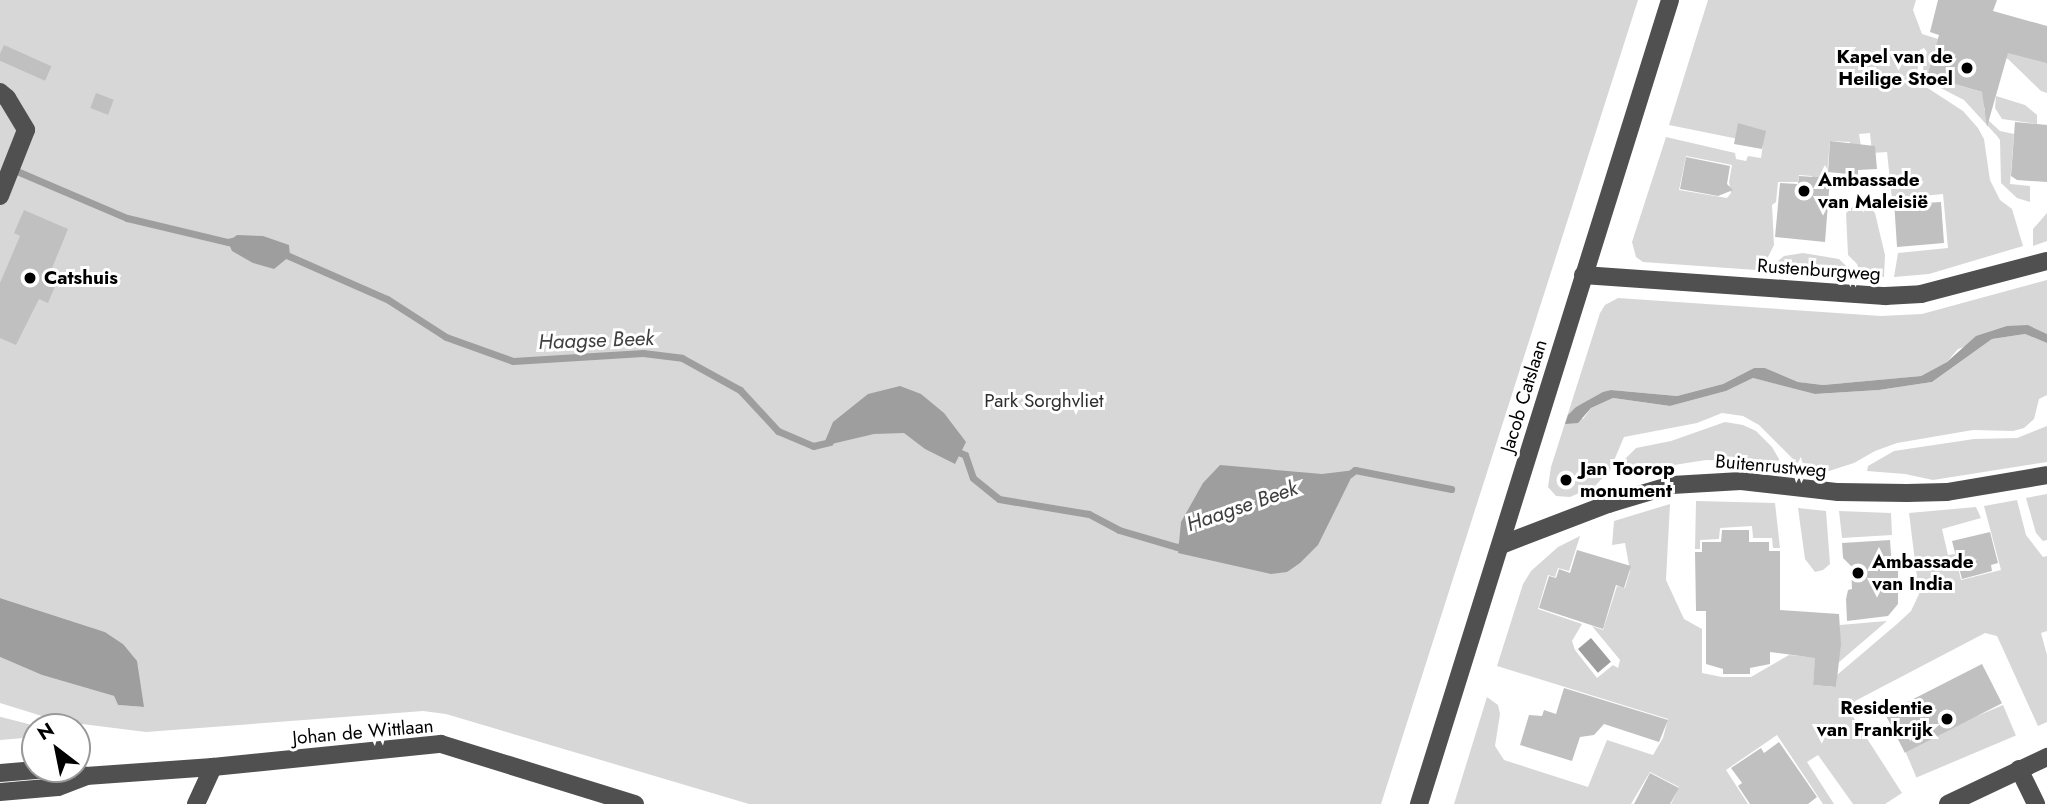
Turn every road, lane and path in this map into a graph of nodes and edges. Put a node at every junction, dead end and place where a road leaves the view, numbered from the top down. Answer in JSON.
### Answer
{"nodes":[{"id":1,"x":1670,"y":0,"type":"edge"},
{"id":2,"x":0,"y":92,"type":"edge"},
{"id":3,"x":0,"y":196,"type":"edge"},
{"id":4,"x":2047,"y":261,"type":"edge"},
{"id":5,"x":1583,"y":275,"type":"junction"},
{"id":6,"x":2047,"y":474,"type":"edge"},
{"id":7,"x":1500,"y":545,"type":"junction"},
{"id":8,"x":2047,"y":757,"type":"edge"},
{"id":9,"x":213,"y":767,"type":"junction"},
{"id":10,"x":2019,"y":769,"type":"junction"},
{"id":11,"x":21,"y":771,"type":"edge"},
{"id":12,"x":0,"y":773,"type":"edge"},
{"id":13,"x":91,"y":776,"type":"edge"},
{"id":14,"x":68,"y":783,"type":"edge"},
{"id":15,"x":0,"y":792,"type":"edge"},
{"id":16,"x":196,"y":804,"type":"edge"},
{"id":17,"x":635,"y":804,"type":"edge"},
{"id":18,"x":1419,"y":804,"type":"edge"},
{"id":19,"x":1948,"y":804,"type":"edge"},
{"id":20,"x":2036,"y":804,"type":"edge"}],
"edges":[{"from":1,"to":5,"type":"street","name":"Jacob Catslaan"},
{"from":2,"to":3,"type":"street"},
{"from":4,"to":5,"type":"street","name":"Rustenburgweg"},
{"from":5,"to":7,"type":"street","name":"Jacob Catslaan"},
{"from":6,"to":7,"type":"street","name":"Buitenrustweg"},
{"from":7,"to":18,"type":"street","name":"Jacob Catslaan"},
{"from":8,"to":10,"type":"street"},
{"from":9,"to":13,"type":"street","name":"Johan de Wittlaan"},
{"from":9,"to":16,"type":"street"},
{"from":9,"to":17,"type":"street","name":"Johan de Wittlaan"},
{"from":10,"to":19,"type":"street"},
{"from":10,"to":20,"type":"street"},
{"from":11,"to":12,"type":"street","name":"Johan de Wittlaan"},
{"from":14,"to":15,"type":"street","name":"Johan de Wittlaan"}]}
